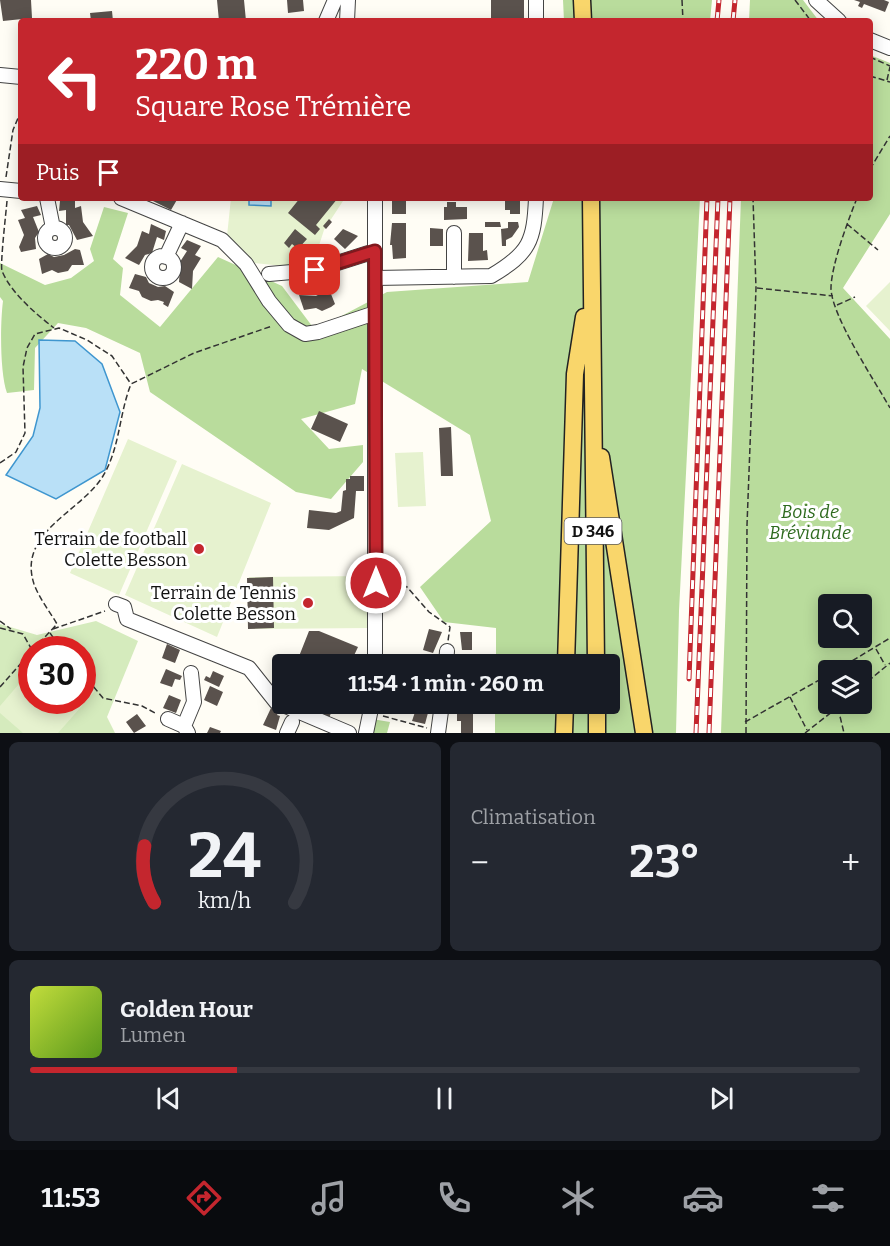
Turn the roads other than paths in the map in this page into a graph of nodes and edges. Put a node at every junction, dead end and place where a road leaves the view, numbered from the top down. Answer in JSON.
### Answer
{"nodes":[{"id":1,"x":335,"y":0,"type":"edge"},
{"id":2,"x":348,"y":0,"type":"edge"},
{"id":3,"x":536,"y":0,"type":"edge"},
{"id":4,"x":582,"y":0,"type":"edge"},
{"id":5,"x":816,"y":0,"type":"edge"},
{"id":6,"x":327,"y":18,"type":"edge"},
{"id":7,"x":347,"y":18,"type":"edge"},
{"id":8,"x":536,"y":18,"type":"edge"},
{"id":9,"x":583,"y":18,"type":"edge"},
{"id":10,"x":836,"y":18,"type":"edge"},
{"id":11,"x":873,"y":41,"type":"edge"},
{"id":12,"x":890,"y":48,"type":"edge"},
{"id":13,"x":0,"y":75,"type":"edge"},
{"id":14,"x":18,"y":77,"type":"edge"},
{"id":15,"x":48,"y":201,"type":"edge"},
{"id":16,"x":375,"y":201,"type":"edge"},
{"id":17,"x":536,"y":201,"type":"edge"},
{"id":18,"x":591,"y":201,"type":"edge"},
{"id":19,"x":141,"y":202,"type":"edge"},
{"id":20,"x":182,"y":224,"type":"junction"},
{"id":21,"x":53,"y":228,"type":"dead end"},
{"id":22,"x":454,"y":233,"type":"dead end"},
{"id":23,"x":375,"y":251,"type":"junction"},
{"id":24,"x":166,"y":257,"type":"dead end"},
{"id":25,"x":592,"y":268,"type":"junction"},
{"id":26,"x":269,"y":274,"type":"dead end"},
{"id":27,"x":454,"y":277,"type":"junction"},
{"id":28,"x":375,"y":278,"type":"junction"},
{"id":29,"x":369,"y":315,"type":"junction"},
{"id":30,"x":592,"y":397,"type":"junction"},
{"id":31,"x":116,"y":604,"type":"road end"},
{"id":32,"x":375,"y":654,"type":"edge"},
{"id":33,"x":566,"y":654,"type":"edge"},
{"id":34,"x":596,"y":654,"type":"edge"},
{"id":35,"x":191,"y":673,"type":"dead end"},
{"id":36,"x":374,"y":714,"type":"edge"},
{"id":37,"x":441,"y":714,"type":"edge"},
{"id":38,"x":565,"y":714,"type":"edge"},
{"id":39,"x":597,"y":714,"type":"edge"},
{"id":40,"x":168,"y":719,"type":"road end"},
{"id":41,"x":186,"y":730,"type":"edge"},
{"id":42,"x":439,"y":732,"type":"edge"},
{"id":43,"x":349,"y":733,"type":"edge"},
{"id":44,"x":366,"y":733,"type":"edge"},
{"id":45,"x":564,"y":733,"type":"edge"},
{"id":46,"x":597,"y":733,"type":"edge"},
{"id":47,"x":644,"y":733,"type":"edge"}],
"edges":[{"from":1,"to":6,"type":"street"},
{"from":2,"to":7,"type":"street"},
{"from":3,"to":8,"type":"street"},
{"from":4,"to":9,"type":"main road"},
{"from":5,"to":10,"type":"street"},
{"from":11,"to":12,"type":"street"},
{"from":13,"to":14,"type":"street"},
{"from":15,"to":21,"type":"street"},
{"from":16,"to":23,"type":"street"},
{"from":17,"to":27,"type":"street"},
{"from":18,"to":25,"type":"main road","number":"D 346"},
{"from":19,"to":20,"type":"street"},
{"from":20,"to":24,"type":"street"},
{"from":20,"to":29,"type":"street"},
{"from":22,"to":27,"type":"street"},
{"from":23,"to":26,"type":"street"},
{"from":23,"to":28,"type":"street"},
{"from":25,"to":30,"type":"main road","number":"D 346"},
{"from":25,"to":33,"type":"main road"},
{"from":27,"to":28,"type":"street"},
{"from":28,"to":29,"type":"street"},
{"from":29,"to":32,"type":"street"},
{"from":30,"to":34,"type":"main road","number":"D 346"},
{"from":30,"to":47,"type":"main road"},
{"from":31,"to":43,"type":"street"},
{"from":35,"to":41,"type":"street"},
{"from":36,"to":44,"type":"street"},
{"from":37,"to":42,"type":"street"},
{"from":38,"to":45,"type":"main road"},
{"from":39,"to":46,"type":"main road"},
{"from":40,"to":41,"type":"street"}]}
